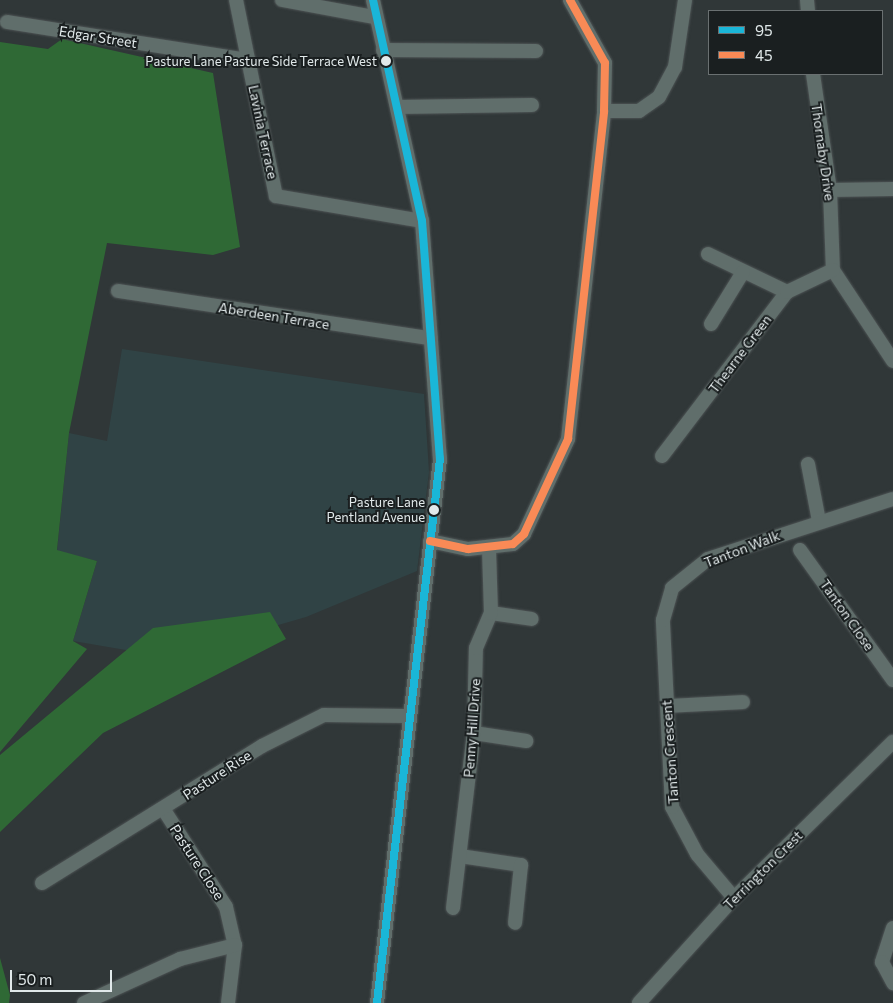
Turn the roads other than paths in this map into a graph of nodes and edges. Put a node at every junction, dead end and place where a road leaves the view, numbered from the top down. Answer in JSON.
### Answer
{"nodes":[{"id":1,"x":236,"y":0,"type":"edge"},
{"id":2,"x":282,"y":0,"type":"edge"},
{"id":3,"x":373,"y":0,"type":"edge"},
{"id":4,"x":570,"y":0,"type":"edge"},
{"id":5,"x":685,"y":0,"type":"edge"},
{"id":6,"x":374,"y":17,"type":"junction"},
{"id":7,"x":7,"y":22,"type":"dead end"},
{"id":8,"x":383,"y":50,"type":"junction"},
{"id":9,"x":536,"y":51,"type":"dead end"},
{"id":10,"x":248,"y":60,"type":"junction"},
{"id":11,"x":813,"y":75,"type":"edge"},
{"id":12,"x":532,"y":105,"type":"dead end"},
{"id":13,"x":397,"y":107,"type":"junction"},
{"id":14,"x":604,"y":111,"type":"junction"},
{"id":15,"x":893,"y":189,"type":"edge"},
{"id":16,"x":830,"y":190,"type":"junction"},
{"id":17,"x":422,"y":221,"type":"junction"},
{"id":18,"x":708,"y":254,"type":"dead end"},
{"id":19,"x":833,"y":270,"type":"junction"},
{"id":20,"x":743,"y":272,"type":"junction"},
{"id":21,"x":118,"y":291,"type":"dead end"},
{"id":22,"x":787,"y":292,"type":"junction"},
{"id":23,"x":711,"y":324,"type":"dead end"},
{"id":24,"x":430,"y":338,"type":"junction"},
{"id":25,"x":893,"y":361,"type":"edge"},
{"id":26,"x":662,"y":456,"type":"dead end"},
{"id":27,"x":808,"y":464,"type":"dead end"},
{"id":28,"x":893,"y":499,"type":"edge"},
{"id":29,"x":819,"y":521,"type":"junction"},
{"id":30,"x":430,"y":542,"type":"junction"},
{"id":31,"x":489,"y":549,"type":"junction"},
{"id":32,"x":800,"y":550,"type":"dead end"},
{"id":33,"x":672,"y":588,"type":"joint"},
{"id":34,"x":491,"y":613,"type":"junction"},
{"id":35,"x":532,"y":620,"type":"dead end"},
{"id":36,"x":893,"y":680,"type":"edge"},
{"id":37,"x":743,"y":702,"type":"dead end"},
{"id":38,"x":667,"y":706,"type":"junction"},
{"id":39,"x":406,"y":716,"type":"junction"},
{"id":40,"x":474,"y":733,"type":"junction"},
{"id":41,"x":526,"y":742,"type":"dead end"},
{"id":42,"x":893,"y":742,"type":"edge"},
{"id":43,"x":164,"y":810,"type":"junction"},
{"id":44,"x":460,"y":856,"type":"junction"},
{"id":45,"x":42,"y":883,"type":"dead end"},
{"id":46,"x":734,"y":898,"type":"junction"},
{"id":47,"x":453,"y":908,"type":"dead end"},
{"id":48,"x":515,"y":923,"type":"dead end"},
{"id":49,"x":893,"y":928,"type":"edge"},
{"id":50,"x":235,"y":945,"type":"junction"},
{"id":51,"x":893,"y":983,"type":"edge"},
{"id":52,"x":84,"y":1003,"type":"edge"},
{"id":53,"x":228,"y":1003,"type":"edge"},
{"id":54,"x":377,"y":1003,"type":"edge"},
{"id":55,"x":639,"y":1003,"type":"edge"}],
"edges":[{"from":1,"to":10,"type":"street","name":"Lavinia Terrace"},
{"from":2,"to":6,"type":"street"},
{"from":3,"to":6,"type":"street"},
{"from":4,"to":14,"type":"street"},
{"from":5,"to":14,"type":"street"},
{"from":6,"to":8,"type":"street"},
{"from":7,"to":10,"type":"street","name":"Edgar Street"},
{"from":8,"to":9,"type":"street"},
{"from":8,"to":13,"type":"street"},
{"from":10,"to":17,"type":"street","name":"Lavinia Terrace"},
{"from":11,"to":16,"type":"street","name":"Thornaby Drive"},
{"from":12,"to":13,"type":"street"},
{"from":13,"to":17,"type":"street"},
{"from":14,"to":31,"type":"street"},
{"from":15,"to":16,"type":"street"},
{"from":16,"to":19,"type":"street","name":"Thornaby Drive"},
{"from":17,"to":24,"type":"street"},
{"from":18,"to":20,"type":"street"},
{"from":19,"to":22,"type":"street","name":"Thearne Green"},
{"from":19,"to":25,"type":"street"},
{"from":20,"to":22,"type":"street"},
{"from":20,"to":23,"type":"street"},
{"from":21,"to":24,"type":"street","name":"Aberdeen Terrace"},
{"from":22,"to":26,"type":"street","name":"Thearne Green"},
{"from":24,"to":30,"type":"street"},
{"from":27,"to":29,"type":"street"},
{"from":28,"to":29,"type":"street","name":"Tanton Walk"},
{"from":29,"to":33,"type":"street","name":"Tanton Walk"},
{"from":30,"to":31,"type":"street"},
{"from":30,"to":39,"type":"street"},
{"from":31,"to":34,"type":"street","name":"Penny Hill Drive"},
{"from":32,"to":36,"type":"street","name":"Tanton Close"},
{"from":33,"to":38,"type":"street","name":"Tanton Crescent"},
{"from":34,"to":35,"type":"street"},
{"from":34,"to":40,"type":"street","name":"Penny Hill Drive"},
{"from":37,"to":38,"type":"street"},
{"from":38,"to":46,"type":"street","name":"Tanton Crescent"},
{"from":39,"to":43,"type":"street","name":"Pasture Rise"},
{"from":39,"to":54,"type":"street"},
{"from":40,"to":41,"type":"street"},
{"from":40,"to":44,"type":"street","name":"Penny Hill Drive"},
{"from":42,"to":46,"type":"street","name":"Terrington Crest"},
{"from":43,"to":45,"type":"street","name":"Pasture Rise"},
{"from":43,"to":50,"type":"street","name":"Pasture Close"},
{"from":44,"to":47,"type":"street","name":"Penny Hill Drive"},
{"from":44,"to":48,"type":"street"},
{"from":46,"to":55,"type":"street","name":"Terrington Crest"},
{"from":49,"to":51,"type":"street"},
{"from":50,"to":52,"type":"street"},
{"from":50,"to":53,"type":"street","name":"Pasture Close"}]}
